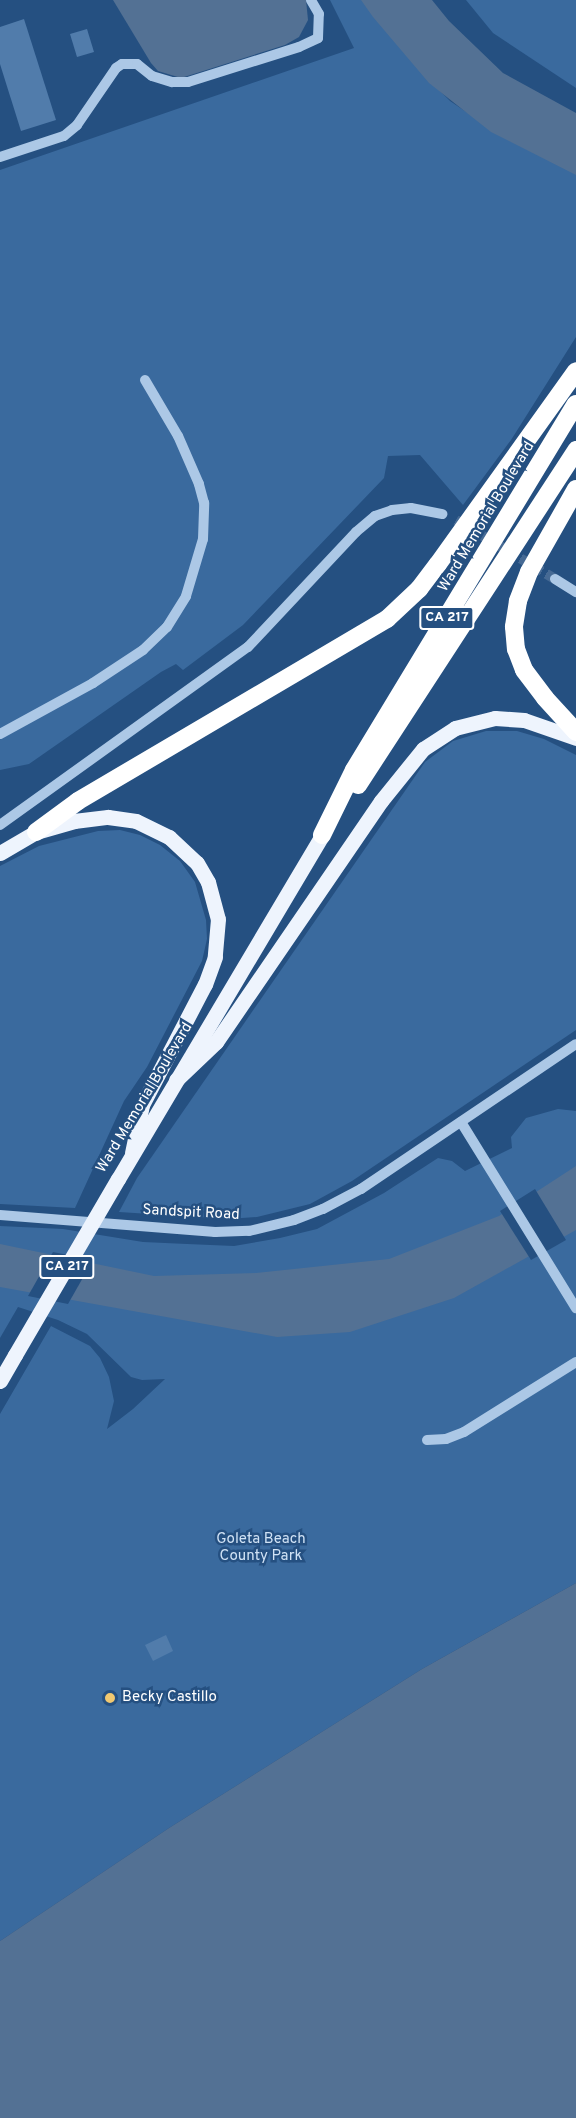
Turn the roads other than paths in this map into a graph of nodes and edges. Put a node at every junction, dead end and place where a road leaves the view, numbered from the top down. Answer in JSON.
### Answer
{"nodes":[{"id":1,"x":311,"y":0,"type":"edge"},
{"id":2,"x":0,"y":157,"type":"edge"},
{"id":3,"x":576,"y":371,"type":"edge"},
{"id":4,"x":145,"y":380,"type":"dead end"},
{"id":5,"x":576,"y":404,"type":"edge"},
{"id":6,"x":576,"y":450,"type":"edge"},
{"id":7,"x":576,"y":489,"type":"edge"},
{"id":8,"x":442,"y":514,"type":"dead end"},
{"id":9,"x":555,"y":579,"type":"tunnel mouth"},
{"id":10,"x":576,"y":592,"type":"edge"},
{"id":11,"x":576,"y":732,"type":"edge"},
{"id":12,"x":0,"y":734,"type":"edge"},
{"id":13,"x":576,"y":738,"type":"edge"},
{"id":14,"x":0,"y":825,"type":"edge"},
{"id":15,"x":36,"y":832,"type":"junction"},
{"id":16,"x":322,"y":835,"type":"junction"},
{"id":17,"x":0,"y":853,"type":"edge"},
{"id":18,"x":576,"y":1044,"type":"edge"},
{"id":19,"x":176,"y":1080,"type":"junction"},
{"id":20,"x":461,"y":1122,"type":"junction"},
{"id":21,"x":132,"y":1153,"type":"junction"},
{"id":22,"x":0,"y":1215,"type":"edge"},
{"id":23,"x":576,"y":1308,"type":"edge"},
{"id":24,"x":576,"y":1362,"type":"edge"},
{"id":25,"x":0,"y":1381,"type":"edge"},
{"id":26,"x":427,"y":1440,"type":"dead end"}],
"edges":[{"from":1,"to":2,"type":"street"},
{"from":3,"to":15,"type":"highway"},
{"from":4,"to":12,"type":"street"},
{"from":5,"to":16,"type":"highway","name":"Ward Memorial Boulevard","number":"CA 217"},
{"from":6,"to":16,"type":"highway","name":"Ward Memorial Boulevard","number":"CA 217"},
{"from":7,"to":11,"type":"highway"},
{"from":8,"to":14,"type":"street"},
{"from":9,"to":10,"type":"street"},
{"from":13,"to":19,"type":"main road"},
{"from":15,"to":17,"type":"main road"},
{"from":15,"to":21,"type":"main road"},
{"from":16,"to":19,"type":"main road","name":"Ward Memorial Boulevard","number":"CA 217"},
{"from":18,"to":20,"type":"street","name":"Sandspit Road"},
{"from":19,"to":21,"type":"main road","name":"Ward Memorial Boulevard","number":"CA 217"},
{"from":20,"to":22,"type":"street","name":"Sandspit Road"},
{"from":20,"to":23,"type":"street"},
{"from":21,"to":25,"type":"main road","name":"Ward Memorial Boulevard","number":"CA 217","bridge":true},
{"from":24,"to":26,"type":"street"}]}
